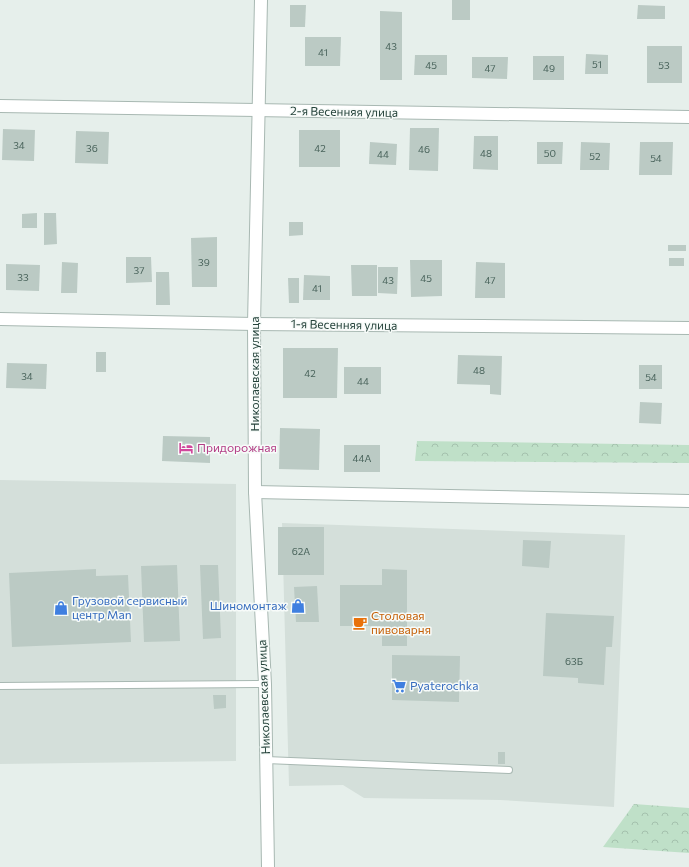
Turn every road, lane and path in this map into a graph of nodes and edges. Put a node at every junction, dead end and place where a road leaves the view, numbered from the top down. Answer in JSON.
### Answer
{"nodes":[{"id":1,"x":261,"y":0,"type":"edge"},
{"id":2,"x":0,"y":106,"type":"edge"},
{"id":3,"x":260,"y":111,"type":"junction"},
{"id":4,"x":689,"y":118,"type":"edge"},
{"id":5,"x":0,"y":319,"type":"edge"},
{"id":6,"x":254,"y":324,"type":"junction"},
{"id":7,"x":689,"y":328,"type":"edge"},
{"id":8,"x":255,"y":492,"type":"junction"},
{"id":9,"x":689,"y":501,"type":"edge"},
{"id":10,"x":265,"y":684,"type":"junction"},
{"id":11,"x":0,"y":686,"type":"edge"},
{"id":12,"x":266,"y":760,"type":"junction"},
{"id":13,"x":509,"y":770,"type":"dead end"},
{"id":14,"x":268,"y":867,"type":"edge"}],
"edges":[{"from":1,"to":3,"type":"street","name":"Николаевская улица"},
{"from":2,"to":3,"type":"street","name":"2-я Весенняя улица"},
{"from":3,"to":4,"type":"street","name":"2-я Весенняя улица"},
{"from":3,"to":6,"type":"street","name":"Николаевская улица"},
{"from":5,"to":6,"type":"street","name":"1-я Весенняя улица"},
{"from":6,"to":7,"type":"street","name":"1-я Весенняя улица"},
{"from":6,"to":8,"type":"street","name":"Николаевская улица"},
{"from":8,"to":9,"type":"street"},
{"from":8,"to":10,"type":"street","name":"Николаевская улица"},
{"from":10,"to":11,"type":"lane"},
{"from":10,"to":12,"type":"street","name":"Николаевская улица"},
{"from":12,"to":13,"type":"lane"},
{"from":12,"to":14,"type":"street","name":"Николаевская улица"}]}
